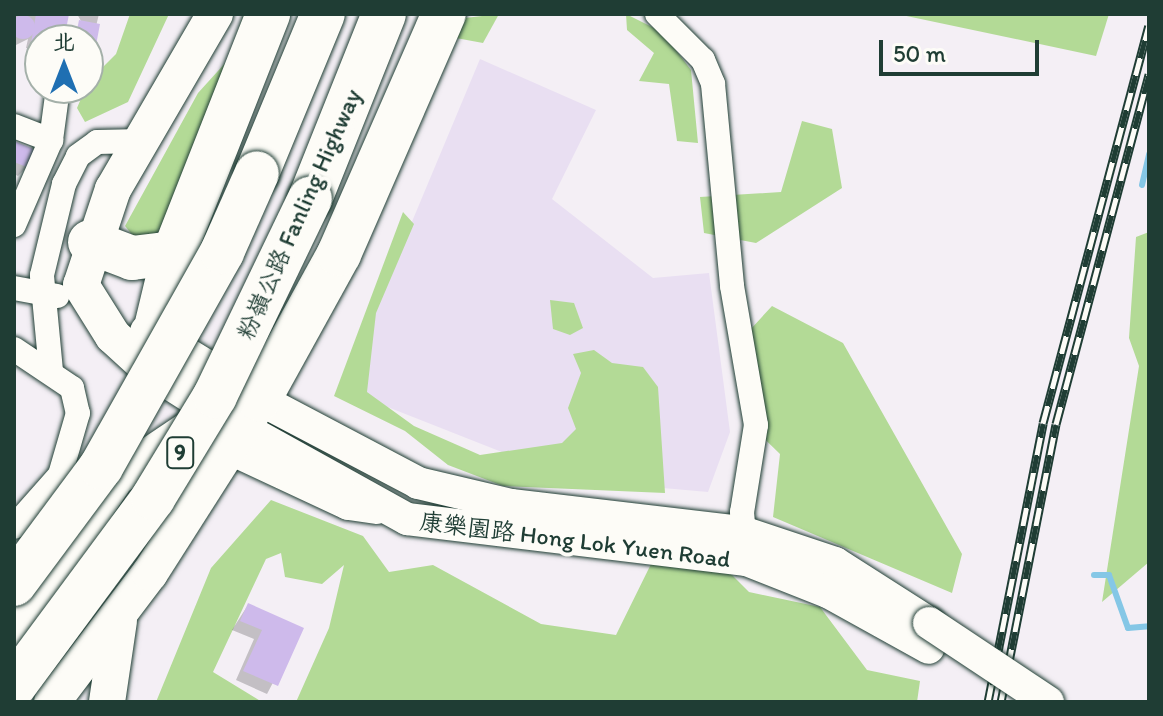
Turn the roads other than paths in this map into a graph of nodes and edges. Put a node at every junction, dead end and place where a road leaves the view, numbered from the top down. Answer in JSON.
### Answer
{"nodes":[{"id":1,"x":215,"y":14,"type":"edge"},
{"id":2,"x":268,"y":14,"type":"edge"},
{"id":3,"x":323,"y":14,"type":"edge"},
{"id":4,"x":384,"y":14,"type":"edge"},
{"id":5,"x":444,"y":14,"type":"edge"},
{"id":6,"x":657,"y":14,"type":"edge"},
{"id":7,"x":56,"y":104,"type":"edge"},
{"id":8,"x":14,"y":126,"type":"edge"},
{"id":9,"x":51,"y":140,"type":"junction"},
{"id":10,"x":142,"y":141,"type":"junction"},
{"id":11,"x":14,"y":225,"type":"edge"},
{"id":12,"x":174,"y":253,"type":"junction"},
{"id":13,"x":87,"y":263,"type":"junction"},
{"id":14,"x":14,"y":288,"type":"edge"},
{"id":15,"x":49,"y":300,"type":"junction"},
{"id":16,"x":14,"y":349,"type":"edge"},
{"id":17,"x":151,"y":351,"type":"junction"},
{"id":18,"x":51,"y":371,"type":"junction"},
{"id":19,"x":238,"y":422,"type":"junction"},
{"id":20,"x":122,"y":474,"type":"junction"},
{"id":21,"x":377,"y":506,"type":"joint"},
{"id":22,"x":14,"y":527,"type":"edge"},
{"id":23,"x":72,"y":545,"type":"junction"},
{"id":24,"x":744,"y":546,"type":"junction"},
{"id":25,"x":150,"y":573,"type":"junction"},
{"id":26,"x":14,"y":584,"type":"edge"},
{"id":27,"x":120,"y":614,"type":"junction"},
{"id":28,"x":14,"y":631,"type":"edge"},
{"id":29,"x":929,"y":635,"type":"junction"},
{"id":30,"x":14,"y":686,"type":"edge"},
{"id":31,"x":52,"y":702,"type":"edge"},
{"id":32,"x":107,"y":702,"type":"edge"},
{"id":33,"x":1009,"y":702,"type":"edge"},
{"id":34,"x":1048,"y":702,"type":"edge"}],
"edges":[{"from":1,"to":10,"type":"main road"},
{"from":2,"to":12,"type":"highway"},
{"from":3,"to":26,"type":"highway","bridge":true},
{"from":4,"to":30,"type":"highway","name":"粉嶺公路 Fanling Highway","number":"9","bridge":true},
{"from":5,"to":19,"type":"highway"},
{"from":6,"to":24,"type":"street"},
{"from":7,"to":9,"type":"street"},
{"from":8,"to":9,"type":"street"},
{"from":9,"to":11,"type":"street"},
{"from":10,"to":13,"type":"main road"},
{"from":10,"to":15,"type":"street"},
{"from":12,"to":13,"type":"highway"},
{"from":12,"to":17,"type":"highway"},
{"from":13,"to":15,"type":"street"},
{"from":13,"to":17,"type":"main road","name":"康樂園路 Hong Lok Yuen Road"},
{"from":14,"to":15,"type":"street"},
{"from":15,"to":18,"type":"street"},
{"from":16,"to":18,"type":"street"},
{"from":17,"to":19,"type":"main road","name":"康樂園路 Hong Lok Yuen Road"},
{"from":17,"to":20,"type":"main road"},
{"from":18,"to":22,"type":"street"},
{"from":19,"to":20,"type":"main road"},
{"from":19,"to":21,"type":"main road"},
{"from":19,"to":24,"type":"street","name":"康樂園路 Hong Lok Yuen Road"},
{"from":19,"to":25,"type":"main road"},
{"from":20,"to":23,"type":"main road"},
{"from":21,"to":24,"type":"street","name":"康樂園路 Hong Lok Yuen Road"},
{"from":23,"to":25,"type":"main road"},
{"from":23,"to":28,"type":"main road"},
{"from":24,"to":29,"type":"street","name":"康樂園路 Hong Lok Yuen Road"},
{"from":25,"to":27,"type":"main road"},
{"from":27,"to":31,"type":"main road"},
{"from":27,"to":32,"type":"main road"},
{"from":29,"to":33,"type":"street","name":"康樂園路 Hong Lok Yuen Road"},
{"from":29,"to":34,"type":"street","name":"康樂園路 Hong Lok Yuen Road","bridge":true}]}
